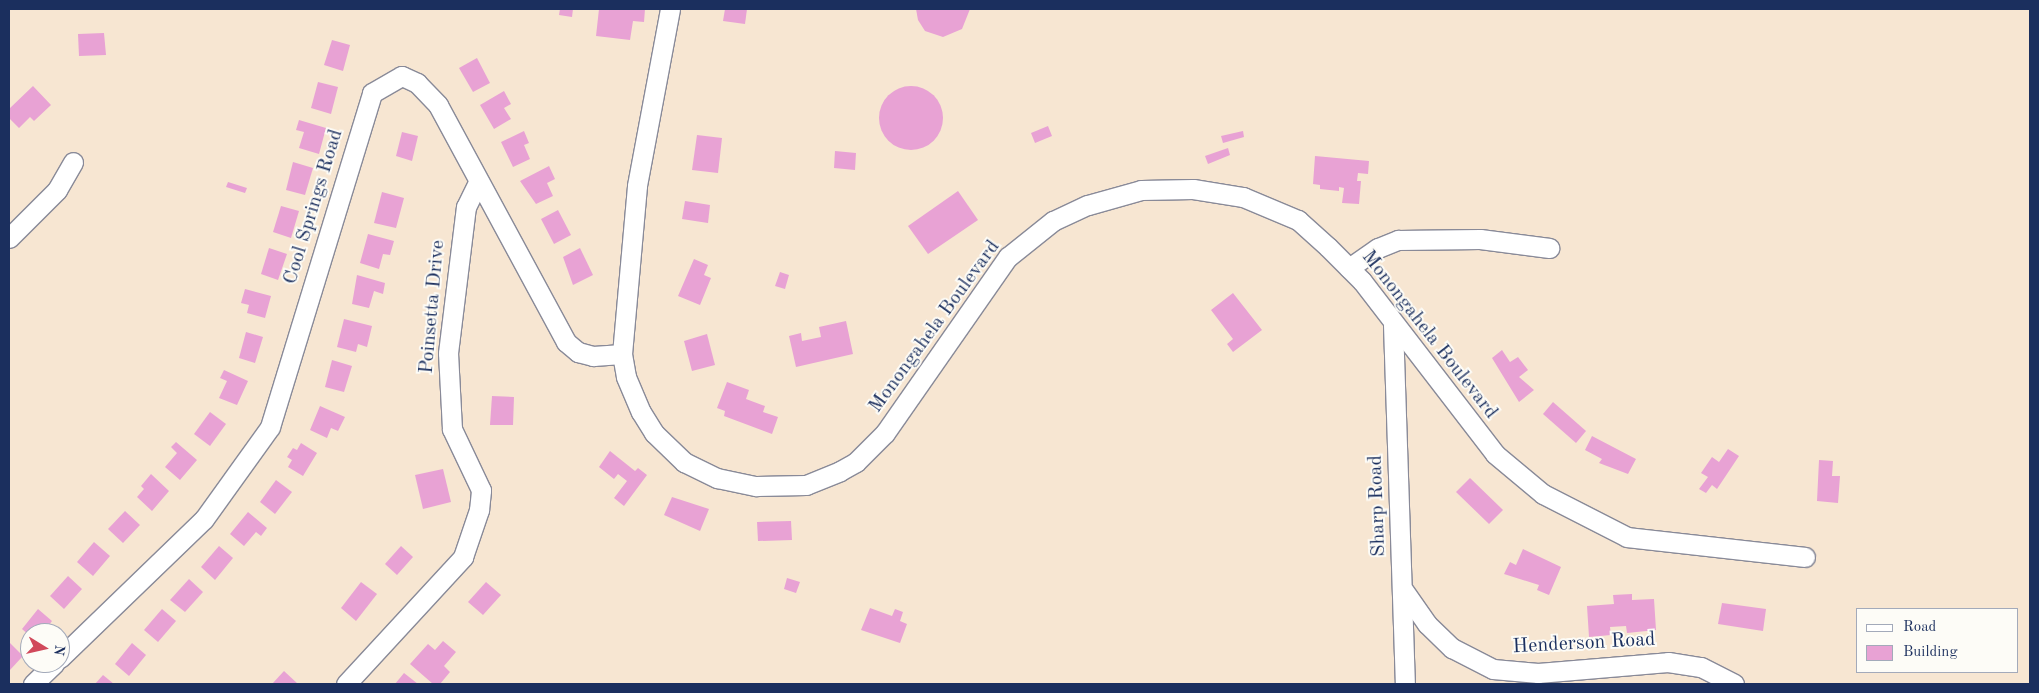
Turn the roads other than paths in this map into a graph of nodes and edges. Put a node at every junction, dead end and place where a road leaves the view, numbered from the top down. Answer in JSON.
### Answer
{"nodes":[{"id":1,"x":670,"y":9,"type":"edge"},
{"id":2,"x":73,"y":162,"type":"dead end"},
{"id":3,"x":478,"y":182,"type":"junction"},
{"id":4,"x":9,"y":238,"type":"edge"},
{"id":5,"x":1549,"y":248,"type":"dead end"},
{"id":6,"x":1349,"y":268,"type":"junction"},
{"id":7,"x":1393,"y":325,"type":"junction"},
{"id":8,"x":622,"y":354,"type":"junction"},
{"id":9,"x":1805,"y":557,"type":"dead end"},
{"id":10,"x":1404,"y":591,"type":"junction"},
{"id":11,"x":70,"y":648,"type":"edge"},
{"id":12,"x":45,"y":673,"type":"edge"},
{"id":13,"x":33,"y":684,"type":"edge"},
{"id":14,"x":346,"y":684,"type":"edge"},
{"id":15,"x":1405,"y":684,"type":"edge"},
{"id":16,"x":1734,"y":684,"type":"edge"}],
"edges":[{"from":1,"to":8,"type":"street","name":"Monongahela Boulevard"},
{"from":2,"to":4,"type":"street"},
{"from":3,"to":8,"type":"street","name":"Cool Springs Road"},
{"from":3,"to":11,"type":"street","name":"Cool Springs Road"},
{"from":3,"to":14,"type":"street","name":"Poinsetta Drive"},
{"from":5,"to":6,"type":"street"},
{"from":6,"to":7,"type":"street","name":"Monongahela Boulevard"},
{"from":6,"to":8,"type":"street","name":"Monongahela Boulevard"},
{"from":7,"to":9,"type":"street","name":"Monongahela Boulevard"},
{"from":7,"to":10,"type":"street","name":"Sharp Road"},
{"from":10,"to":15,"type":"street","name":"Sharp Road"},
{"from":10,"to":16,"type":"street","name":"Henderson Road"},
{"from":12,"to":13,"type":"street"}]}
